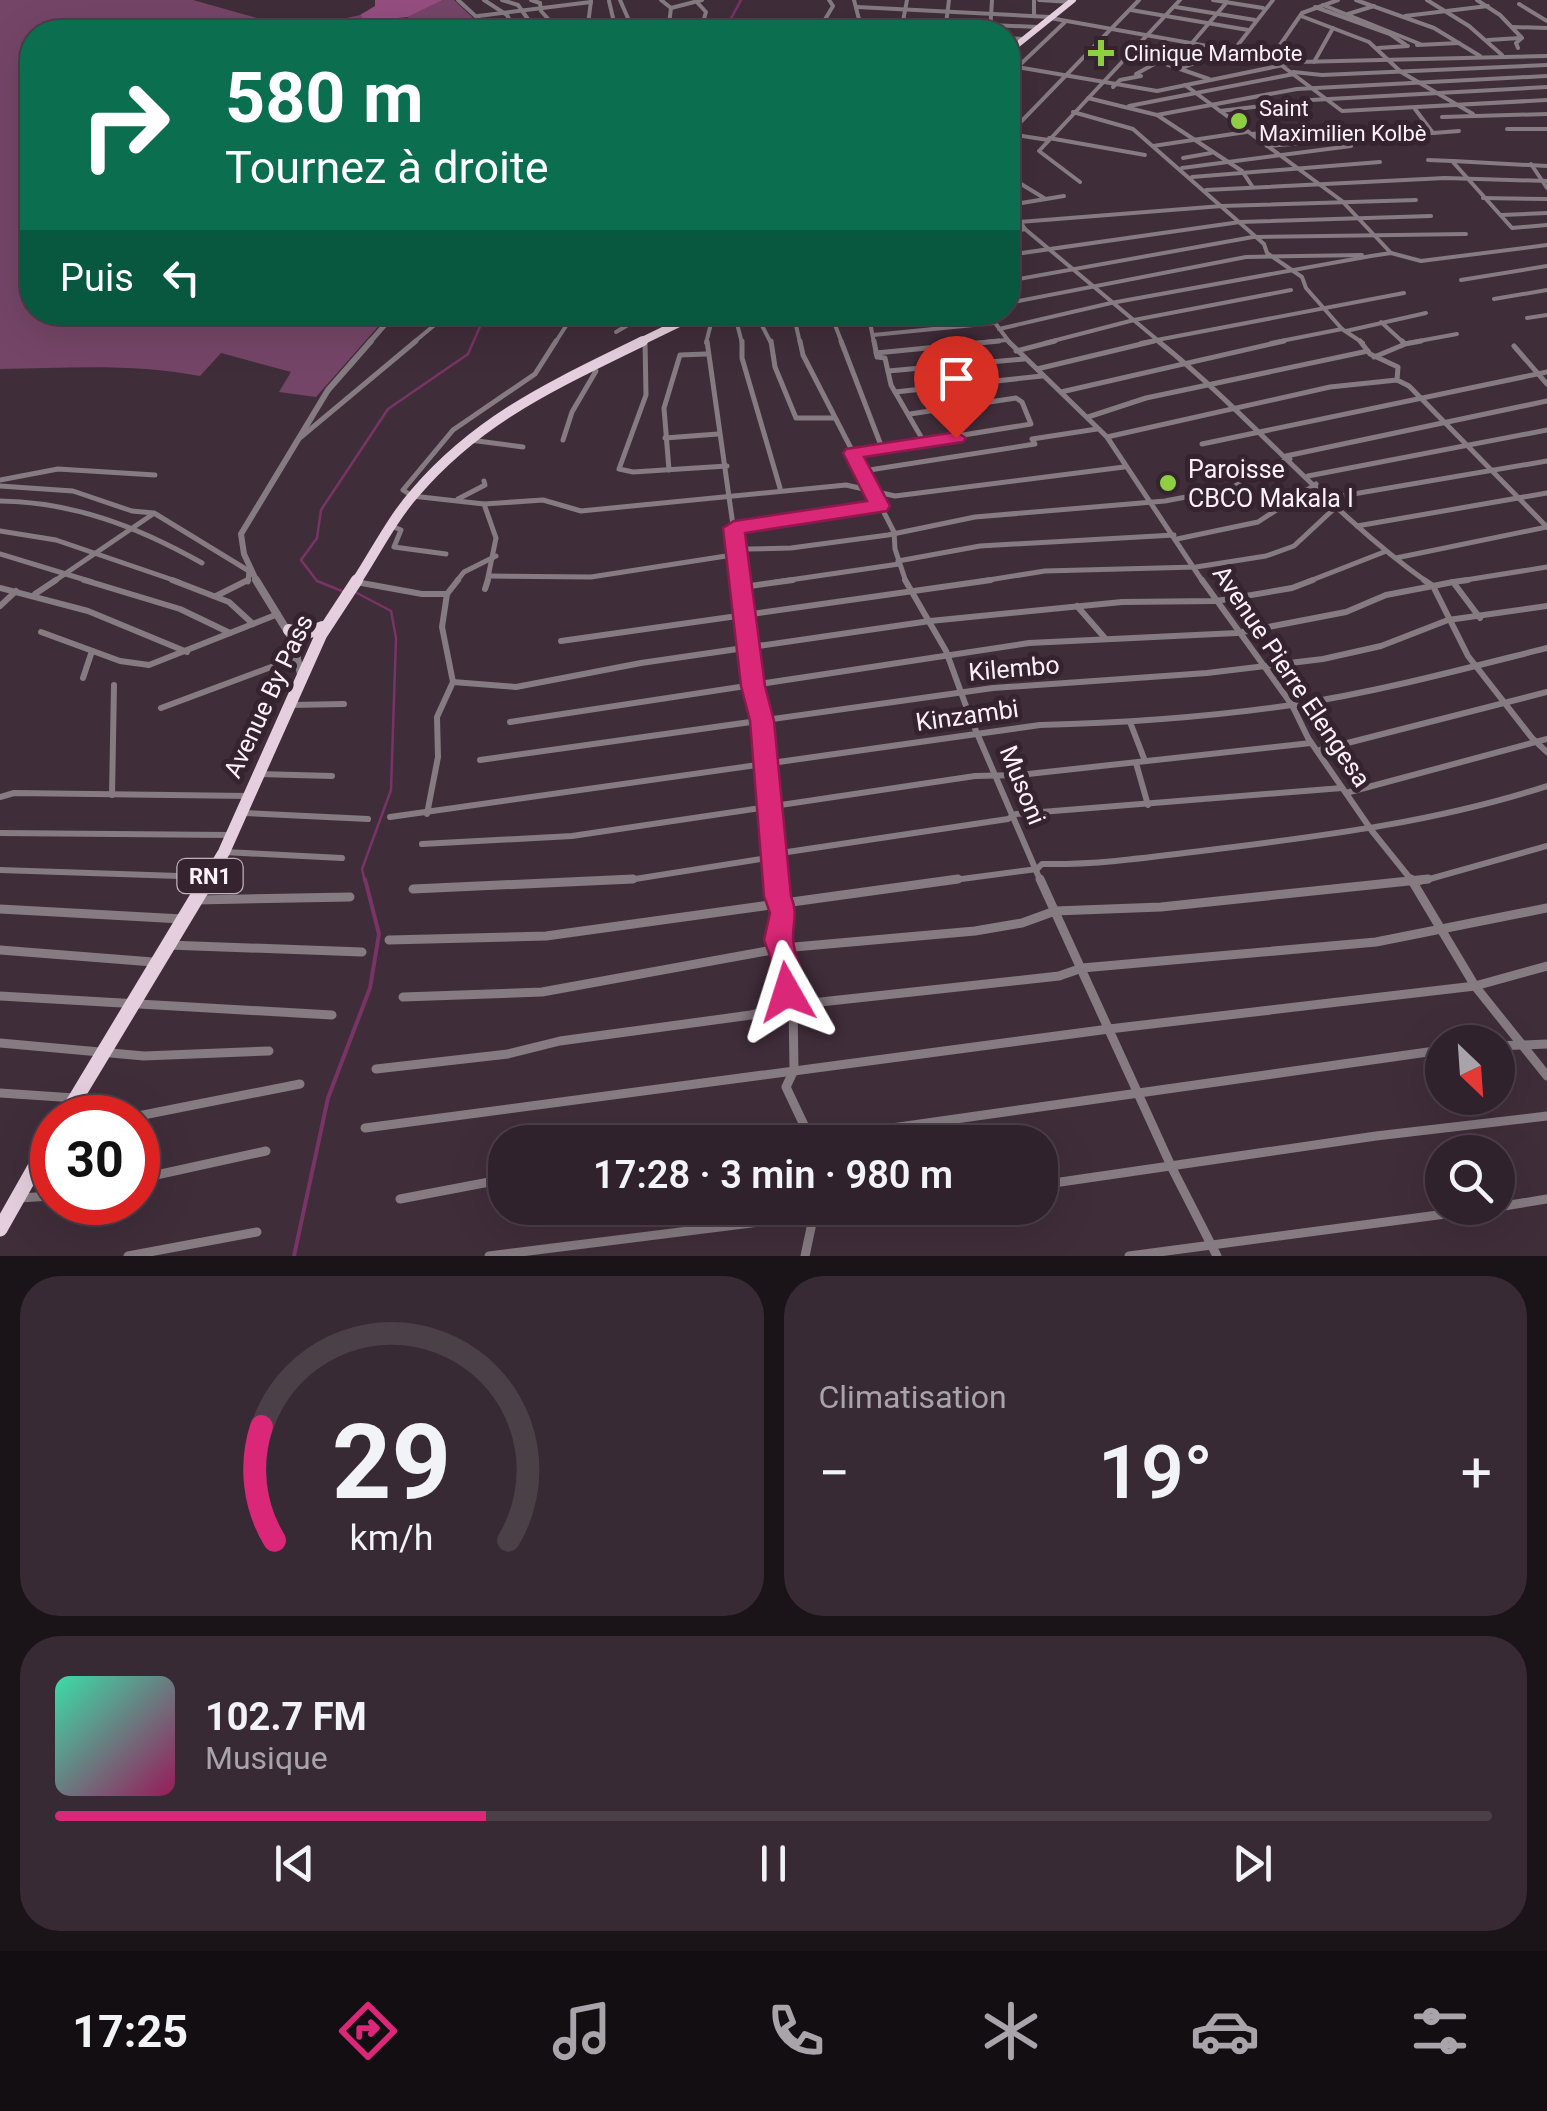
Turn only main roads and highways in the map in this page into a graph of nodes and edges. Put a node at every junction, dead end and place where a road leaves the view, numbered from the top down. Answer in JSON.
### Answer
{"nodes":[{"id":1,"x":1072,"y":1,"type":"edge"},
{"id":2,"x":1020,"y":42,"type":"edge"},
{"id":3,"x":675,"y":325,"type":"edge"},
{"id":4,"x":330,"y":621,"type":"junction"},
{"id":5,"x":288,"y":630,"type":"road end"},
{"id":6,"x":78,"y":1095,"type":"edge"},
{"id":7,"x":30,"y":1176,"type":"edge"},
{"id":8,"x":0,"y":1228,"type":"edge"}],
"edges":[{"from":1,"to":2,"type":"highway"},
{"from":3,"to":4,"type":"highway","name":"Avenue By Pass","number":"RN1"},
{"from":4,"to":5,"type":"highway"},
{"from":4,"to":6,"type":"highway","name":"Avenue By Pass","number":"RN1"},
{"from":7,"to":8,"type":"highway"}]}
